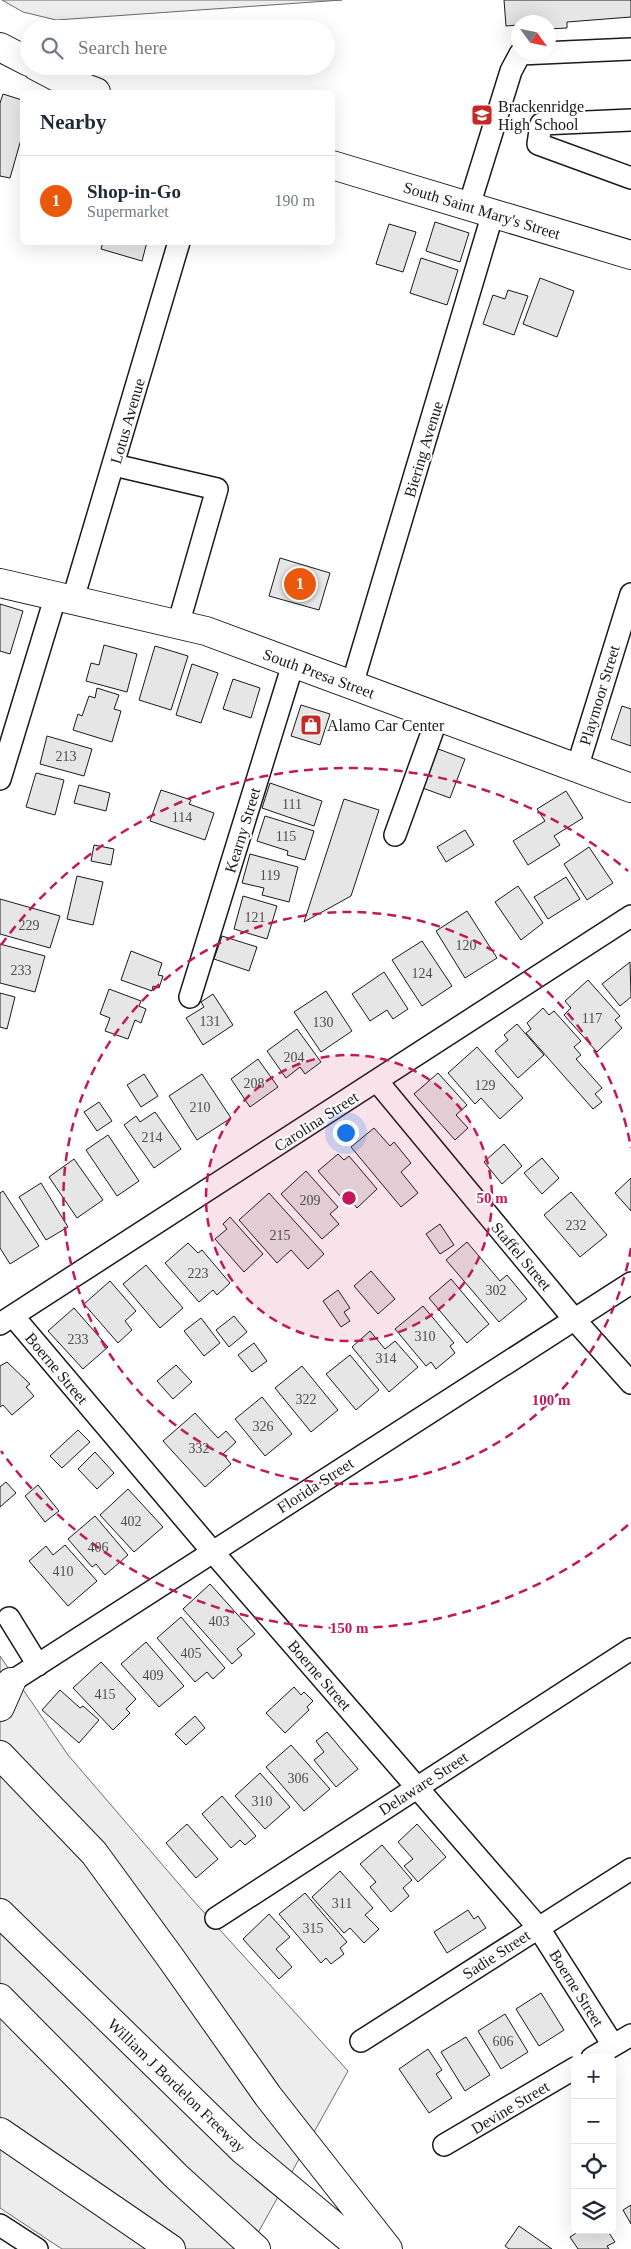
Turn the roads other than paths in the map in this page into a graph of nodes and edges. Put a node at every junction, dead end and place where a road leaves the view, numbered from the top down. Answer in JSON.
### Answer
{"nodes":[{"id":1,"x":0,"y":46,"type":"edge"},
{"id":2,"x":631,"y":49,"type":"edge"},
{"id":3,"x":20,"y":57,"type":"edge"},
{"id":4,"x":52,"y":75,"type":"edge"},
{"id":5,"x":90,"y":90,"type":"edge"},
{"id":6,"x":631,"y":120,"type":"edge"},
{"id":7,"x":335,"y":167,"type":"edge"},
{"id":8,"x":631,"y":178,"type":"edge"},
{"id":9,"x":481,"y":209,"type":"junction"},
{"id":10,"x":178,"y":245,"type":"edge"},
{"id":11,"x":631,"y":256,"type":"edge"},
{"id":12,"x":114,"y":465,"type":"junction"},
{"id":13,"x":0,"y":583,"type":"edge"},
{"id":14,"x":631,"y":594,"type":"edge"},
{"id":15,"x":64,"y":597,"type":"junction"},
{"id":16,"x":627,"y":618,"type":"edge"},
{"id":17,"x":178,"y":625,"type":"junction"},
{"id":18,"x":293,"y":664,"type":"junction"},
{"id":19,"x":352,"y":685,"type":"junction"},
{"id":20,"x":438,"y":716,"type":"junction"},
{"id":21,"x":577,"y":768,"type":"junction"},
{"id":22,"x":0,"y":779,"type":"edge"},
{"id":23,"x":631,"y":788,"type":"edge"},
{"id":24,"x":395,"y":835,"type":"dead end"},
{"id":25,"x":631,"y":916,"type":"edge"},
{"id":26,"x":190,"y":997,"type":"dead end"},
{"id":27,"x":377,"y":1081,"type":"junction"},
{"id":28,"x":631,"y":1283,"type":"edge"},
{"id":29,"x":574,"y":1319,"type":"junction"},
{"id":30,"x":7,"y":1320,"type":"edge"},
{"id":31,"x":631,"y":1383,"type":"edge"},
{"id":32,"x":212,"y":1551,"type":"junction"},
{"id":33,"x":9,"y":1618,"type":"dead end"},
{"id":34,"x":631,"y":1649,"type":"edge"},
{"id":35,"x":38,"y":1665,"type":"junction"},
{"id":36,"x":5,"y":1686,"type":"edge"},
{"id":37,"x":0,"y":1707,"type":"edge"},
{"id":38,"x":1,"y":1755,"type":"edge"},
{"id":39,"x":418,"y":1787,"type":"junction"},
{"id":40,"x":631,"y":1868,"type":"edge"},
{"id":41,"x":0,"y":1913,"type":"edge"},
{"id":42,"x":216,"y":1918,"type":"dead end"},
{"id":43,"x":538,"y":1927,"type":"junction"},
{"id":44,"x":0,"y":1998,"type":"edge"},
{"id":45,"x":631,"y":2035,"type":"edge"},
{"id":46,"x":361,"y":2041,"type":"dead end"},
{"id":47,"x":613,"y":2046,"type":"junction"},
{"id":48,"x":599,"y":2054,"type":"edge"},
{"id":49,"x":571,"y":2070,"type":"edge"},
{"id":50,"x":0,"y":2132,"type":"edge"},
{"id":51,"x":444,"y":2145,"type":"dead end"},
{"id":52,"x":0,"y":2225,"type":"edge"},
{"id":53,"x":37,"y":2249,"type":"edge"},
{"id":54,"x":171,"y":2249,"type":"edge"},
{"id":55,"x":256,"y":2249,"type":"edge"},
{"id":56,"x":362,"y":2249,"type":"edge"},
{"id":57,"x":388,"y":2249,"type":"edge"}],
"edges":[{"from":1,"to":3,"type":"main road"},
{"from":2,"to":9,"type":"street","name":"Biering Avenue"},
{"from":4,"to":5,"type":"main road"},
{"from":6,"to":8,"type":"street"},
{"from":7,"to":9,"type":"main road","name":"South Saint Mary's Street"},
{"from":9,"to":11,"type":"main road","name":"South Saint Mary's Street"},
{"from":9,"to":19,"type":"street","name":"Biering Avenue"},
{"from":10,"to":12,"type":"street","name":"Lotus Avenue"},
{"from":12,"to":15,"type":"street","name":"Lotus Avenue"},
{"from":12,"to":17,"type":"street"},
{"from":13,"to":15,"type":"main road","name":"South Presa Street"},
{"from":14,"to":16,"type":"street","name":"Playmoor Street"},
{"from":15,"to":17,"type":"main road","name":"South Presa Street"},
{"from":15,"to":22,"type":"street","name":"Lotus Avenue"},
{"from":16,"to":21,"type":"street","name":"Playmoor Street"},
{"from":17,"to":18,"type":"main road","name":"South Presa Street"},
{"from":18,"to":19,"type":"main road","name":"South Presa Street"},
{"from":18,"to":26,"type":"street","name":"Kearny Street"},
{"from":19,"to":20,"type":"main road","name":"South Presa Street"},
{"from":20,"to":21,"type":"main road","name":"South Presa Street"},
{"from":20,"to":24,"type":"street"},
{"from":21,"to":23,"type":"main road","name":"South Presa Street"},
{"from":25,"to":27,"type":"street","name":"Carolina Street"},
{"from":27,"to":29,"type":"street","name":"Staffel Street"},
{"from":27,"to":30,"type":"street","name":"Carolina Street"},
{"from":28,"to":29,"type":"street","name":"Florida Street"},
{"from":29,"to":31,"type":"street","name":"Staffel Street"},
{"from":29,"to":32,"type":"street","name":"Florida Street"},
{"from":30,"to":32,"type":"street","name":"Boerne Street"},
{"from":32,"to":35,"type":"street","name":"Florida Street"},
{"from":32,"to":39,"type":"street","name":"Boerne Street"},
{"from":33,"to":35,"type":"street"},
{"from":34,"to":39,"type":"street","name":"Delaware Street"},
{"from":35,"to":36,"type":"street","name":"Florida Street"},
{"from":36,"to":37,"type":"main road"},
{"from":38,"to":57,"type":"main road"},
{"from":39,"to":42,"type":"street","name":"Delaware Street"},
{"from":39,"to":43,"type":"street","name":"Boerne Street"},
{"from":40,"to":43,"type":"street","name":"Sadie Street"},
{"from":41,"to":56,"type":"main road","name":"William J Bordelon Freeway"},
{"from":43,"to":46,"type":"street","name":"Sadie Street"},
{"from":43,"to":47,"type":"street","name":"Boerne Street"},
{"from":44,"to":55,"type":"main road"},
{"from":45,"to":47,"type":"street"},
{"from":47,"to":48,"type":"street"},
{"from":49,"to":51,"type":"street","name":"Devine Street"},
{"from":50,"to":54,"type":"main road"},
{"from":52,"to":53,"type":"street"}]}
